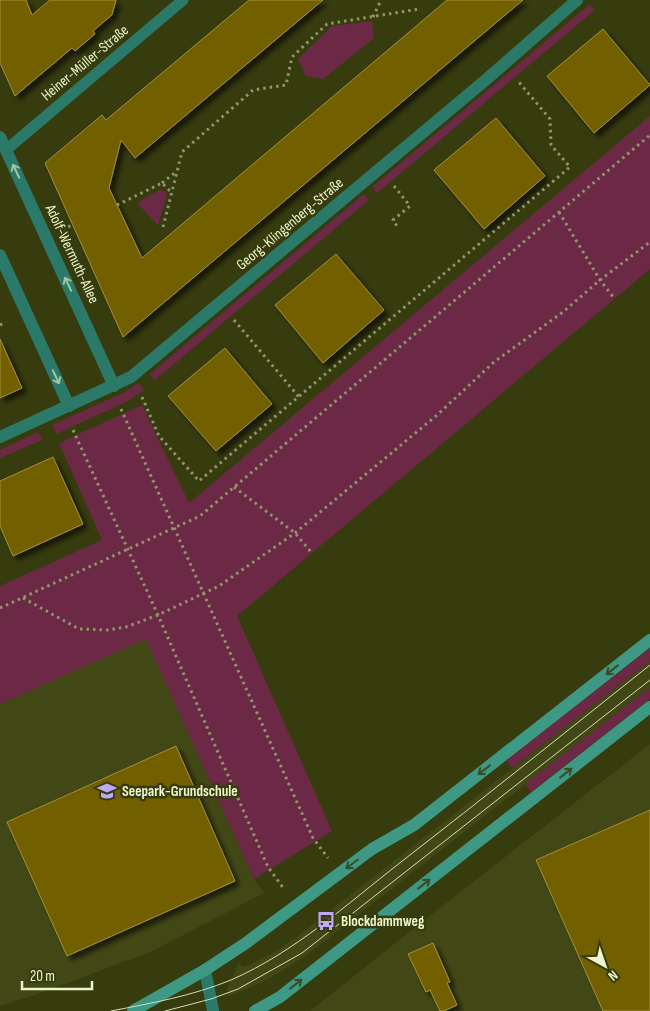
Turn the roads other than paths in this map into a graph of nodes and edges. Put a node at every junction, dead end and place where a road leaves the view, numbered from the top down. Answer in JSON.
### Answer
{"nodes":[{"id":1,"x":184,"y":0,"type":"edge"},
{"id":2,"x":577,"y":0,"type":"edge"},
{"id":3,"x":0,"y":137,"type":"edge"},
{"id":4,"x":6,"y":150,"type":"junction"},
{"id":5,"x":0,"y":255,"type":"edge"},
{"id":6,"x":114,"y":386,"type":"junction"},
{"id":7,"x":69,"y":406,"type":"junction"},
{"id":8,"x":0,"y":437,"type":"edge"},
{"id":9,"x":650,"y":640,"type":"edge"},
{"id":10,"x":650,"y":707,"type":"edge"},
{"id":11,"x":205,"y":970,"type":"junction"},
{"id":12,"x":133,"y":1011,"type":"edge"},
{"id":13,"x":213,"y":1011,"type":"edge"},
{"id":14,"x":257,"y":1011,"type":"edge"}],
"edges":[{"from":1,"to":4,"type":"lane","name":"Heiner-Müller-Straße"},
{"from":2,"to":6,"type":"street","name":"Georg-Klingenberg-Straße"},
{"from":3,"to":4,"type":"street","name":"Adolf-Wermuth-Allee"},
{"from":6,"to":4,"type":"street","name":"Adolf-Wermuth-Allee","one_way":true},
{"from":5,"to":7,"type":"street","one_way":true},
{"from":6,"to":7,"type":"street","name":"Georg-Klingenberg-Straße"},
{"from":7,"to":8,"type":"street","name":"Georg-Klingenberg-Straße"},
{"from":9,"to":11,"type":"street","one_way":true},
{"from":14,"to":10,"type":"street","one_way":true},
{"from":11,"to":12,"type":"street"},
{"from":11,"to":13,"type":"street"}]}
